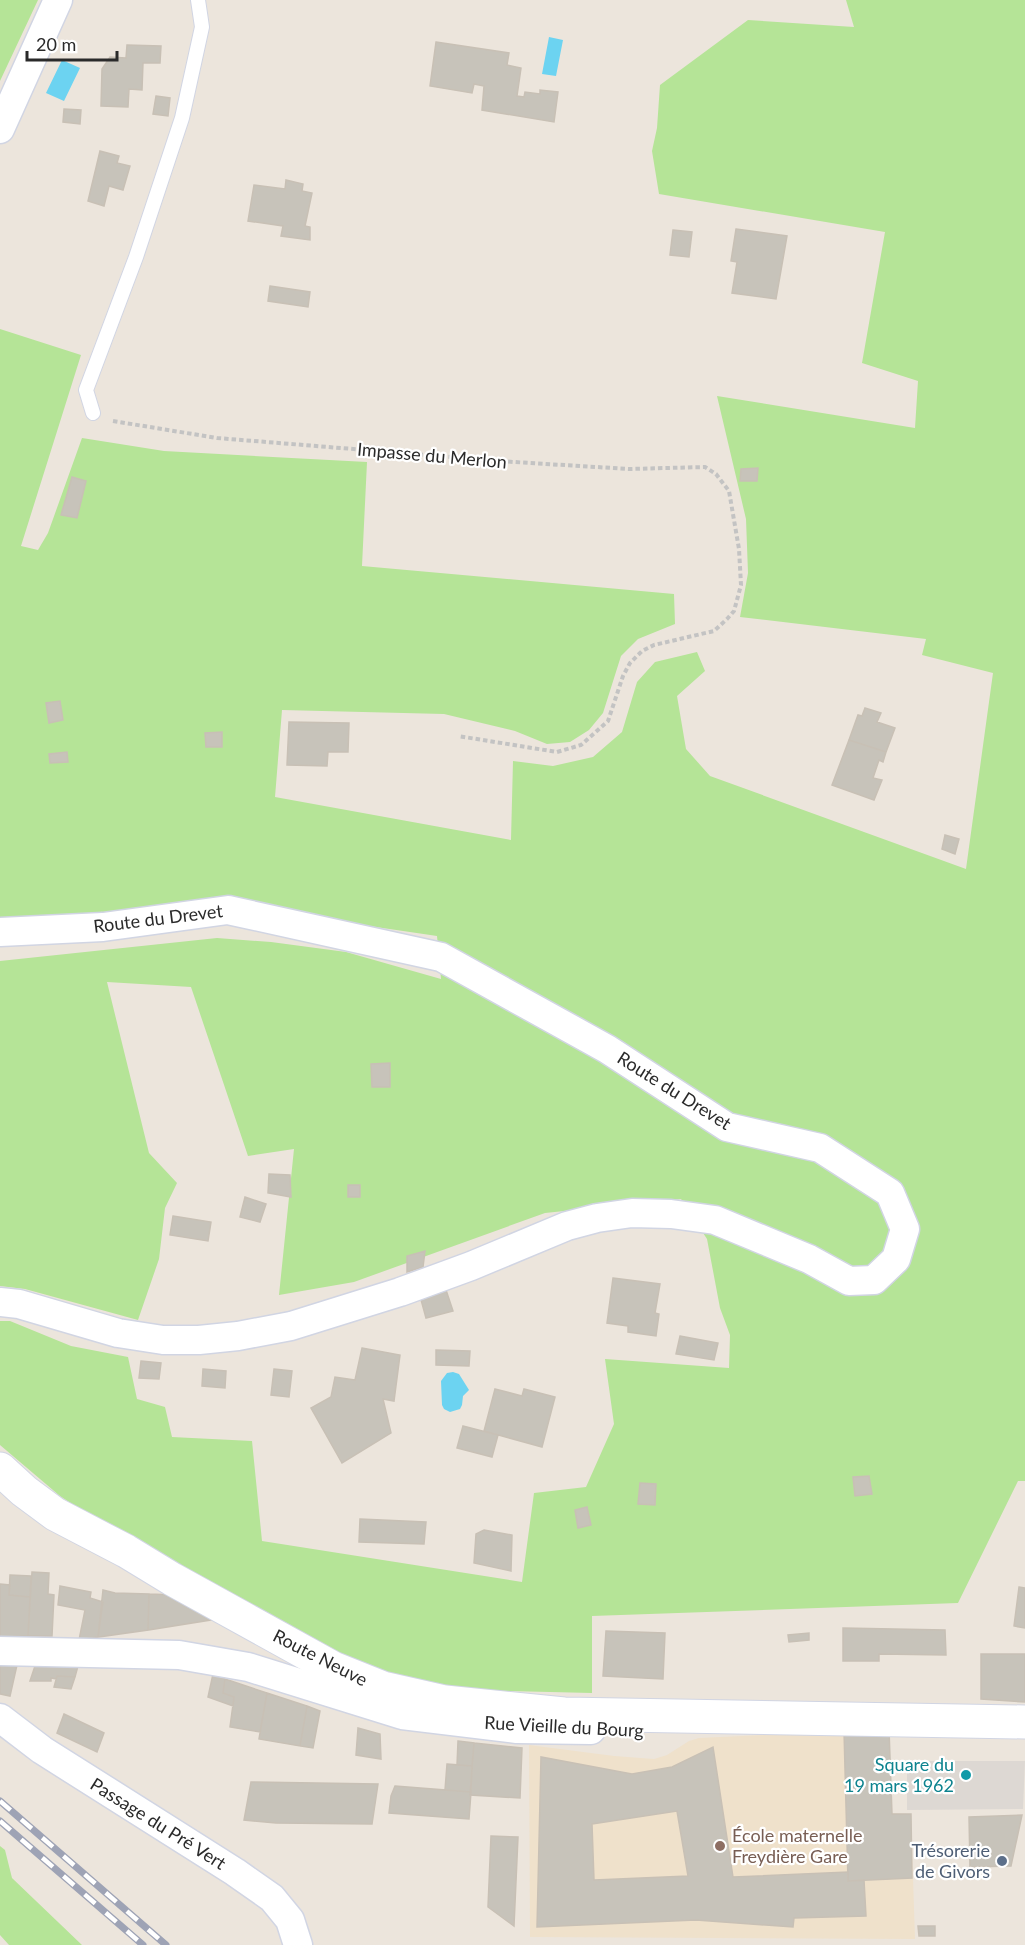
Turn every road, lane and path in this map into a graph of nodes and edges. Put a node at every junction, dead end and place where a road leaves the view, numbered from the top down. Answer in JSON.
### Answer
{"nodes":[{"id":1,"x":58,"y":0,"type":"edge"},
{"id":2,"x":198,"y":0,"type":"edge"},
{"id":3,"x":0,"y":129,"type":"edge"},
{"id":4,"x":93,"y":413,"type":"joint"},
{"id":5,"x":458,"y":736,"type":"dead end"},
{"id":6,"x":0,"y":932,"type":"edge"},
{"id":7,"x":0,"y":1302,"type":"edge"},
{"id":8,"x":0,"y":1469,"type":"edge"},
{"id":9,"x":0,"y":1651,"type":"edge"},
{"id":10,"x":0,"y":1718,"type":"edge"},
{"id":11,"x":683,"y":1718,"type":"junction"},
{"id":12,"x":1025,"y":1722,"type":"edge"},
{"id":13,"x":298,"y":1945,"type":"edge"}],
"edges":[{"from":1,"to":3,"type":"street"},
{"from":2,"to":4,"type":"lane"},
{"from":4,"to":5,"type":"path","name":"Impasse du Merlon"},
{"from":6,"to":7,"type":"street","name":"Route du Drevet"},
{"from":8,"to":11,"type":"street","name":"Route Neuve"},
{"from":9,"to":11,"type":"street","name":"Rue Vieille du Bourg"},
{"from":10,"to":13,"type":"street","name":"Passage du Pré Vert"},
{"from":11,"to":12,"type":"street","name":"Rue Vieille du Bourg"}]}
